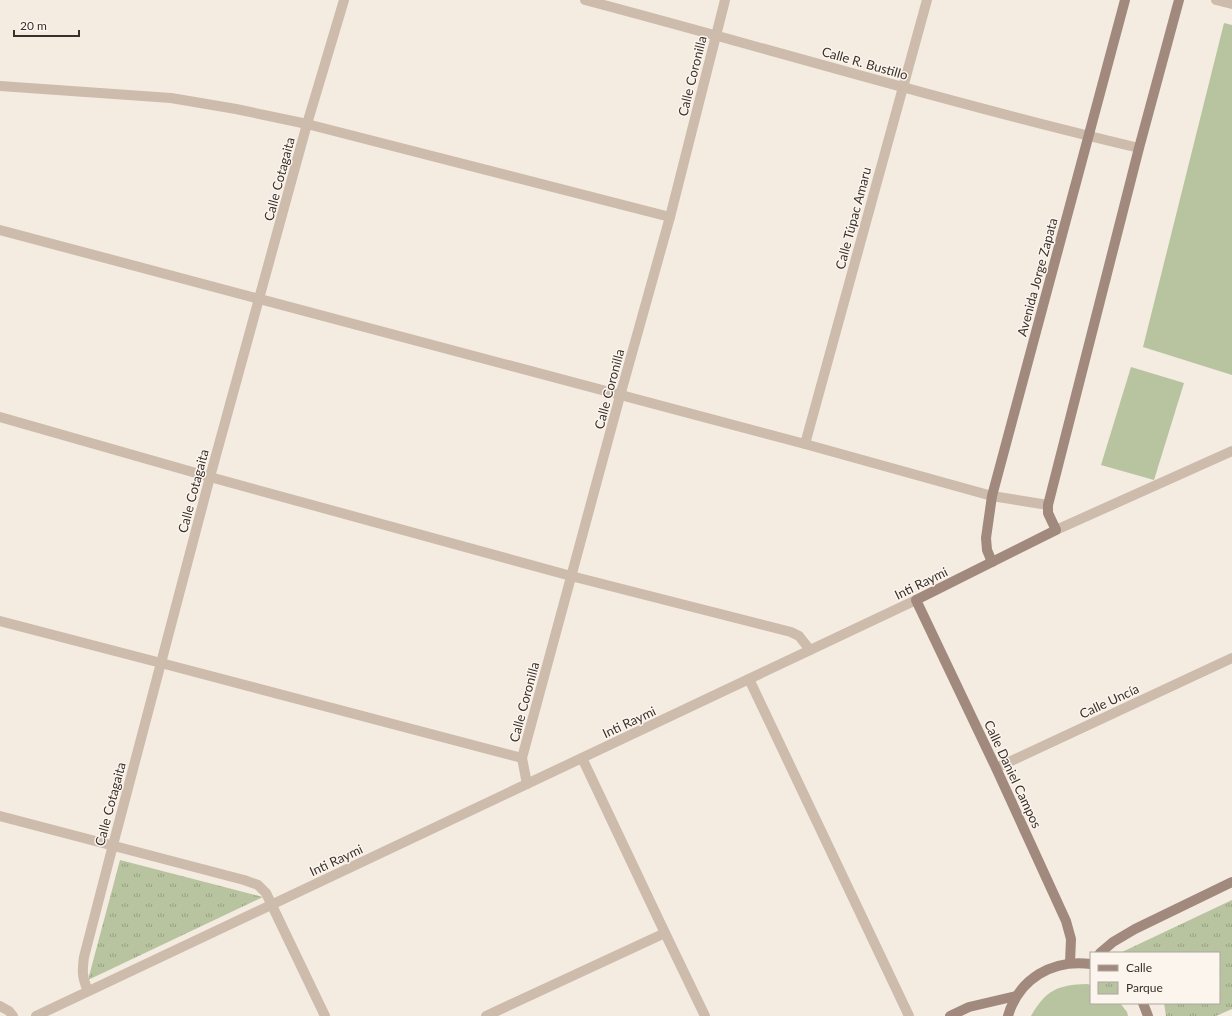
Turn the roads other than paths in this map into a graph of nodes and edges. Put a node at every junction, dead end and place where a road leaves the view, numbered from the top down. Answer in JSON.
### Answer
{"nodes":[{"id":1,"x":344,"y":0,"type":"edge"},
{"id":2,"x":585,"y":0,"type":"edge"},
{"id":3,"x":725,"y":0,"type":"edge"},
{"id":4,"x":927,"y":0,"type":"edge"},
{"id":5,"x":1125,"y":0,"type":"edge"},
{"id":6,"x":1179,"y":0,"type":"edge"},
{"id":7,"x":1216,"y":0,"type":"edge"},
{"id":8,"x":1232,"y":4,"type":"edge"},
{"id":9,"x":716,"y":35,"type":"junction"},
{"id":10,"x":0,"y":86,"type":"edge"},
{"id":11,"x":903,"y":87,"type":"junction"},
{"id":12,"x":307,"y":124,"type":"junction"},
{"id":13,"x":1089,"y":136,"type":"junction"},
{"id":14,"x":1140,"y":148,"type":"junction"},
{"id":15,"x":670,"y":217,"type":"junction"},
{"id":16,"x":0,"y":230,"type":"edge"},
{"id":17,"x":259,"y":299,"type":"junction"},
{"id":18,"x":620,"y":396,"type":"junction"},
{"id":19,"x":0,"y":417,"type":"edge"},
{"id":20,"x":805,"y":444,"type":"junction"},
{"id":21,"x":1232,"y":451,"type":"edge"},
{"id":22,"x":210,"y":477,"type":"junction"},
{"id":23,"x":992,"y":496,"type":"junction"},
{"id":24,"x":1048,"y":505,"type":"junction"},
{"id":25,"x":1056,"y":530,"type":"junction"},
{"id":26,"x":992,"y":562,"type":"junction"},
{"id":27,"x":572,"y":576,"type":"junction"},
{"id":28,"x":916,"y":600,"type":"junction"},
{"id":29,"x":0,"y":621,"type":"edge"},
{"id":30,"x":810,"y":650,"type":"junction"},
{"id":31,"x":1232,"y":658,"type":"edge"},
{"id":32,"x":161,"y":662,"type":"junction"},
{"id":33,"x":749,"y":680,"type":"junction"},
{"id":34,"x":522,"y":758,"type":"junction"},
{"id":35,"x":582,"y":758,"type":"junction"},
{"id":36,"x":996,"y":768,"type":"junction"},
{"id":37,"x":526,"y":784,"type":"junction"},
{"id":38,"x":0,"y":816,"type":"edge"},
{"id":39,"x":112,"y":845,"type":"junction"},
{"id":40,"x":1232,"y":882,"type":"edge"},
{"id":41,"x":272,"y":905,"type":"junction"},
{"id":42,"x":664,"y":933,"type":"junction"},
{"id":43,"x":1101,"y":952,"type":"edge"},
{"id":44,"x":1070,"y":963,"type":"junction"},
{"id":45,"x":1090,"y":964,"type":"edge"},
{"id":46,"x":88,"y":991,"type":"junction"},
{"id":47,"x":1016,"y":996,"type":"junction"},
{"id":48,"x":1143,"y":1004,"type":"edge"},
{"id":49,"x":0,"y":1006,"type":"edge"},
{"id":50,"x":13,"y":1016,"type":"edge"},
{"id":51,"x":36,"y":1016,"type":"edge"},
{"id":52,"x":325,"y":1016,"type":"edge"},
{"id":53,"x":486,"y":1016,"type":"edge"},
{"id":54,"x":705,"y":1016,"type":"edge"},
{"id":55,"x":909,"y":1016,"type":"edge"},
{"id":56,"x":950,"y":1016,"type":"edge"},
{"id":57,"x":1008,"y":1016,"type":"edge"},
{"id":58,"x":1148,"y":1016,"type":"edge"}],
"edges":[{"from":1,"to":12,"type":"street","name":"Calle Cotagaita"},
{"from":2,"to":9,"type":"street","name":"Calle R. Bustillo"},
{"from":3,"to":9,"type":"street","name":"Calle Coronilla"},
{"from":4,"to":11,"type":"street","name":"Calle Túpac Amaru"},
{"from":5,"to":13,"type":"street","name":"Avenida Jorge Zapata"},
{"from":6,"to":14,"type":"street"},
{"from":7,"to":8,"type":"street"},
{"from":9,"to":11,"type":"street","name":"Calle R. Bustillo"},
{"from":9,"to":15,"type":"street","name":"Calle Coronilla"},
{"from":10,"to":12,"type":"street"},
{"from":11,"to":13,"type":"street","name":"Calle R. Bustillo"},
{"from":11,"to":20,"type":"street","name":"Calle Túpac Amaru"},
{"from":12,"to":15,"type":"street"},
{"from":12,"to":17,"type":"street","name":"Calle Cotagaita"},
{"from":13,"to":14,"type":"street","name":"Calle R. Bustillo"},
{"from":13,"to":23,"type":"street","name":"Avenida Jorge Zapata"},
{"from":14,"to":24,"type":"street"},
{"from":15,"to":18,"type":"street","name":"Calle Coronilla"},
{"from":16,"to":17,"type":"street"},
{"from":17,"to":18,"type":"street"},
{"from":17,"to":22,"type":"street","name":"Calle Cotagaita"},
{"from":18,"to":20,"type":"street"},
{"from":18,"to":27,"type":"street","name":"Calle Coronilla"},
{"from":19,"to":22,"type":"street"},
{"from":20,"to":23,"type":"street"},
{"from":21,"to":25,"type":"street","name":"Inti Raymi"},
{"from":22,"to":27,"type":"street"},
{"from":22,"to":32,"type":"street","name":"Calle Cotagaita"},
{"from":23,"to":24,"type":"street"},
{"from":23,"to":26,"type":"street","name":"Avenida Jorge Zapata"},
{"from":24,"to":25,"type":"street"},
{"from":25,"to":26,"type":"street","name":"Inti Raymi"},
{"from":26,"to":28,"type":"street","name":"Inti Raymi"},
{"from":27,"to":30,"type":"street"},
{"from":27,"to":34,"type":"street","name":"Calle Coronilla"},
{"from":28,"to":30,"type":"street","name":"Inti Raymi"},
{"from":28,"to":36,"type":"street","name":"Calle Daniel Campos"},
{"from":29,"to":32,"type":"street"},
{"from":30,"to":33,"type":"street","name":"Inti Raymi"},
{"from":31,"to":36,"type":"street","name":"Calle Uncía"},
{"from":32,"to":34,"type":"street"},
{"from":32,"to":39,"type":"street","name":"Calle Cotagaita"},
{"from":33,"to":35,"type":"street","name":"Inti Raymi"},
{"from":33,"to":55,"type":"street"},
{"from":34,"to":37,"type":"street","name":"Calle Coronilla"},
{"from":35,"to":37,"type":"street","name":"Inti Raymi"},
{"from":35,"to":42,"type":"street"},
{"from":36,"to":44,"type":"street","name":"Calle Daniel Campos"},
{"from":37,"to":41,"type":"street","name":"Inti Raymi"},
{"from":38,"to":39,"type":"street"},
{"from":39,"to":41,"type":"street"},
{"from":39,"to":46,"type":"street","name":"Calle Cotagaita"},
{"from":40,"to":43,"type":"street"},
{"from":41,"to":46,"type":"street","name":"Inti Raymi"},
{"from":41,"to":52,"type":"street"},
{"from":42,"to":53,"type":"street"},
{"from":42,"to":54,"type":"street"},
{"from":44,"to":45,"type":"street"},
{"from":44,"to":47,"type":"street"},
{"from":46,"to":51,"type":"street","name":"Inti Raymi"},
{"from":47,"to":56,"type":"street"},
{"from":47,"to":57,"type":"street"},
{"from":48,"to":58,"type":"street"},
{"from":49,"to":50,"type":"street"}]}
